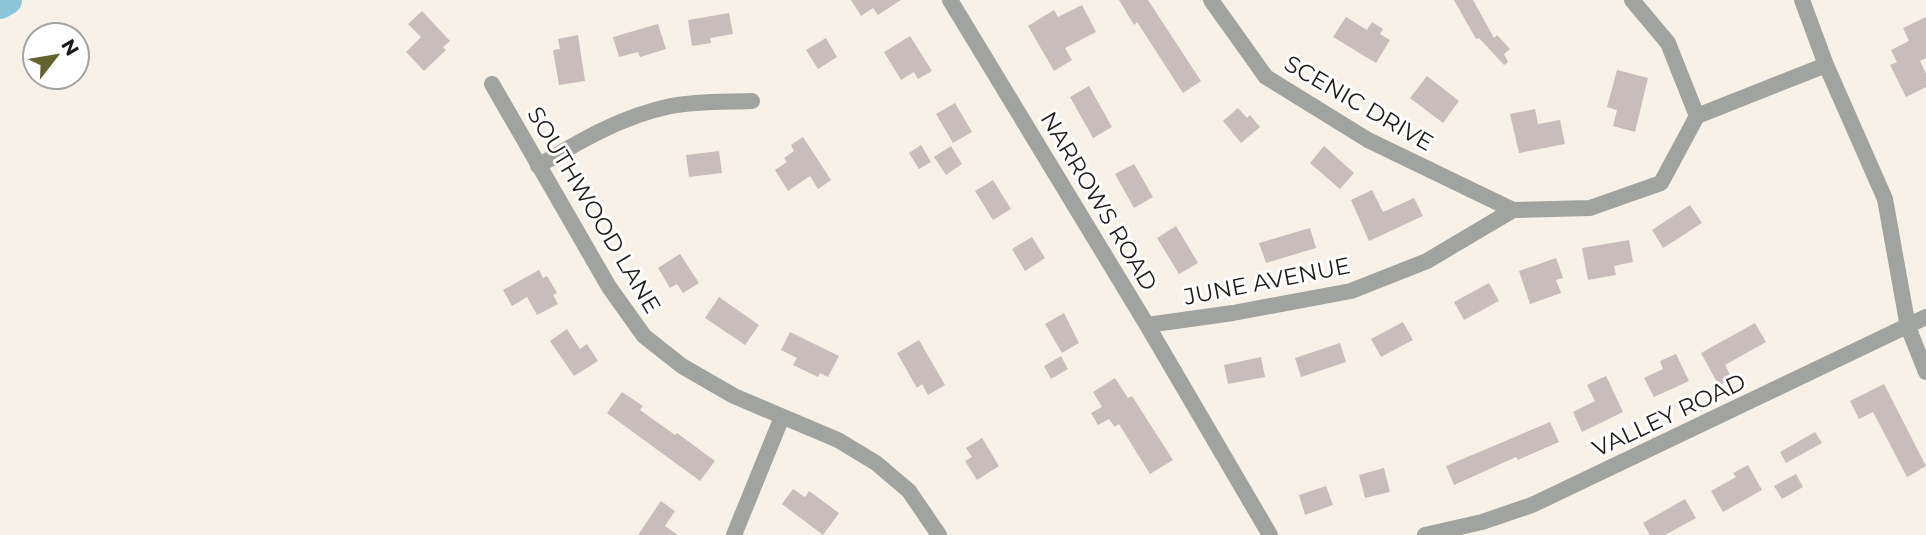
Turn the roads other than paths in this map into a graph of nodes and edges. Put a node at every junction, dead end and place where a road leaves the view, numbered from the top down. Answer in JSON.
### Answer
{"nodes":[{"id":1,"x":950,"y":0,"type":"edge"},
{"id":2,"x":1211,"y":0,"type":"edge"},
{"id":3,"x":1632,"y":0,"type":"edge"},
{"id":4,"x":1801,"y":0,"type":"edge"},
{"id":5,"x":1826,"y":65,"type":"junction"},
{"id":6,"x":492,"y":84,"type":"dead end"},
{"id":7,"x":752,"y":101,"type":"dead end"},
{"id":8,"x":1697,"y":116,"type":"junction"},
{"id":9,"x":538,"y":166,"type":"junction"},
{"id":10,"x":1513,"y":211,"type":"junction"},
{"id":11,"x":1926,"y":317,"type":"edge"},
{"id":12,"x":1147,"y":325,"type":"junction"},
{"id":13,"x":1908,"y":327,"type":"junction"},
{"id":14,"x":1926,"y":372,"type":"edge"},
{"id":15,"x":782,"y":417,"type":"junction"},
{"id":16,"x":734,"y":535,"type":"edge"},
{"id":17,"x":939,"y":535,"type":"edge"},
{"id":18,"x":1270,"y":535,"type":"edge"},
{"id":19,"x":1425,"y":535,"type":"edge"}],
"edges":[{"from":1,"to":12,"type":"street","name":"NARROWS ROAD"},
{"from":2,"to":10,"type":"street","name":"SCENIC DRIVE"},
{"from":3,"to":8,"type":"street"},
{"from":4,"to":5,"type":"street"},
{"from":5,"to":8,"type":"street"},
{"from":5,"to":13,"type":"street"},
{"from":6,"to":9,"type":"street","name":"SOUTHWOOD LANE"},
{"from":7,"to":9,"type":"street"},
{"from":8,"to":10,"type":"street","name":"JUNE AVENUE"},
{"from":9,"to":15,"type":"street","name":"SOUTHWOOD LANE"},
{"from":10,"to":12,"type":"street","name":"JUNE AVENUE"},
{"from":11,"to":13,"type":"street","name":"VALLEY ROAD"},
{"from":12,"to":18,"type":"street","name":"NARROWS ROAD"},
{"from":13,"to":14,"type":"street"},
{"from":13,"to":19,"type":"street","name":"VALLEY ROAD"},
{"from":15,"to":16,"type":"street"},
{"from":15,"to":17,"type":"street","name":"SOUTHWOOD LANE"}]}
